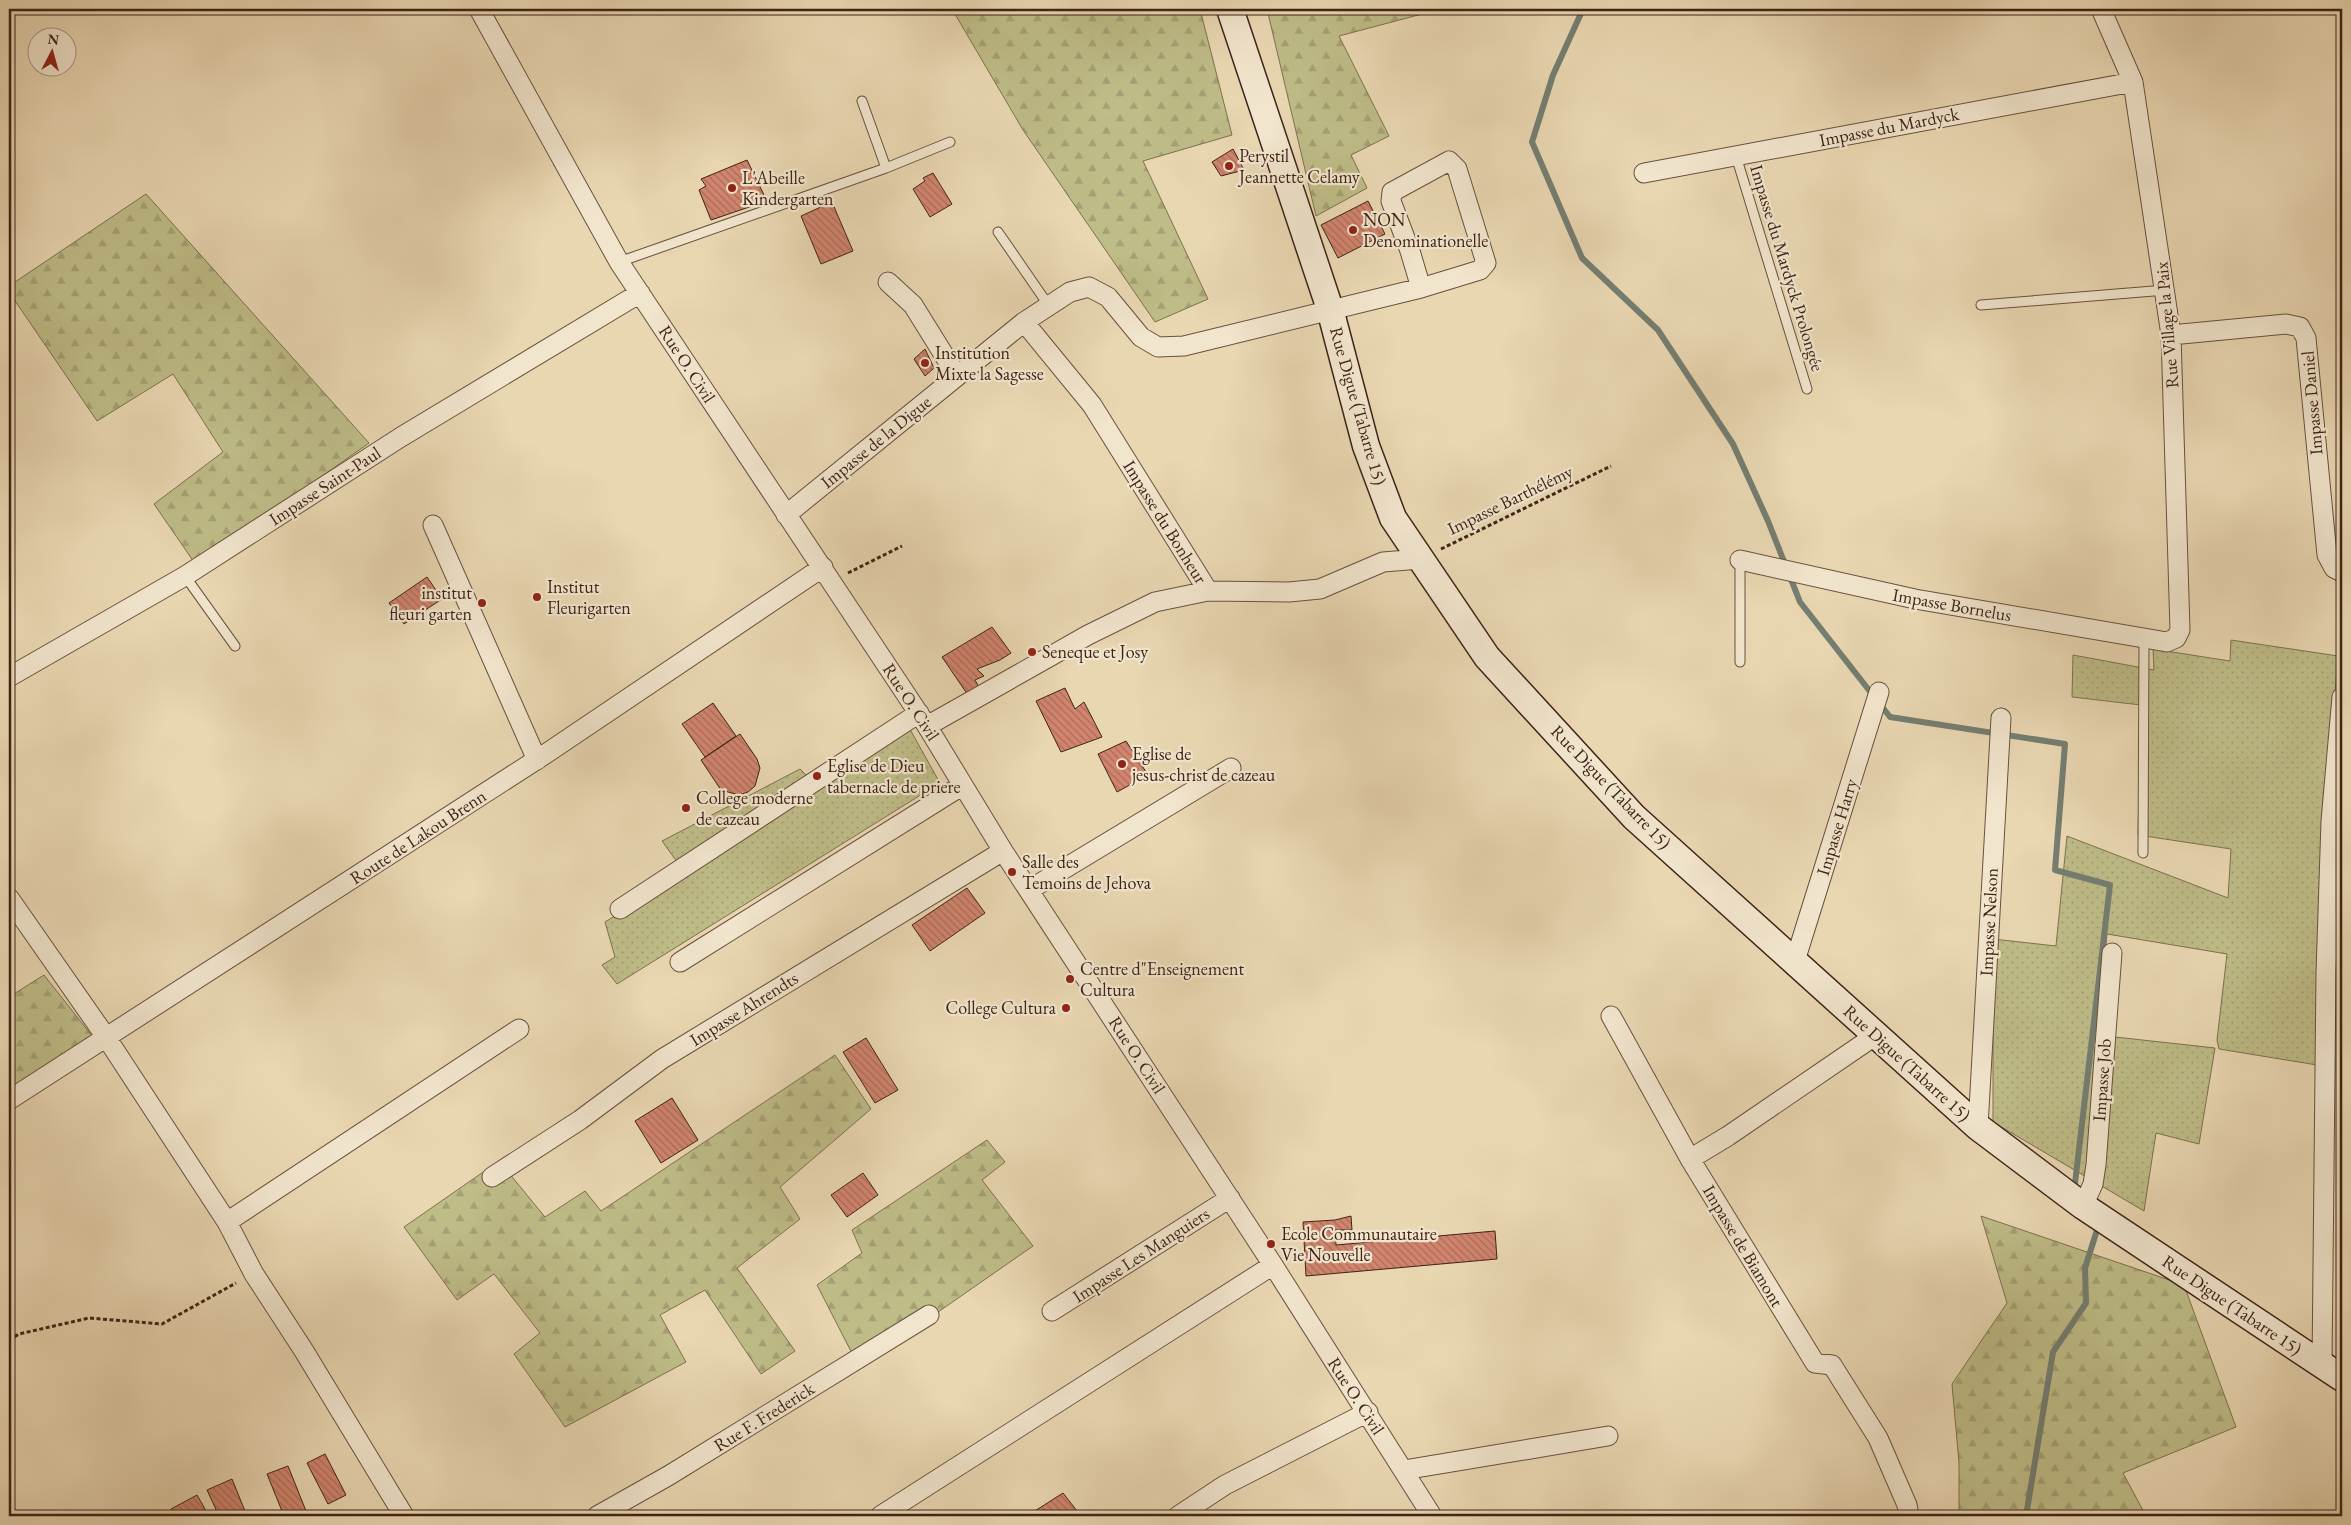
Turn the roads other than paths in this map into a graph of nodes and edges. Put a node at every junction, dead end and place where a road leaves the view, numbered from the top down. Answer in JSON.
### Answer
{"nodes":[{"id":1,"x":479,"y":9,"type":"edge"},
{"id":2,"x":1230,"y":9,"type":"edge"},
{"id":3,"x":2101,"y":9,"type":"edge"},
{"id":4,"x":2134,"y":82,"type":"junction"},
{"id":5,"x":862,"y":102,"type":"dead end"},
{"id":6,"x":950,"y":142,"type":"dead end"},
{"id":7,"x":1736,"y":156,"type":"junction"},
{"id":8,"x":886,"y":168,"type":"junction"},
{"id":9,"x":1644,"y":173,"type":"dead end"},
{"id":10,"x":998,"y":232,"type":"dead end"},
{"id":11,"x":618,"y":262,"type":"junction"},
{"id":12,"x":888,"y":282,"type":"dead end"},
{"id":13,"x":1421,"y":288,"type":"junction"},
{"id":14,"x":2166,"y":290,"type":"junction"},
{"id":15,"x":640,"y":293,"type":"junction"},
{"id":16,"x":1981,"y":304,"type":"dead end"},
{"id":17,"x":1049,"y":306,"type":"junction"},
{"id":18,"x":1330,"y":309,"type":"junction"},
{"id":19,"x":1024,"y":322,"type":"junction"},
{"id":20,"x":2171,"y":336,"type":"junction"},
{"id":21,"x":957,"y":376,"type":"junction"},
{"id":22,"x":1807,"y":389,"type":"dead end"},
{"id":23,"x":786,"y":515,"type":"junction"},
{"id":24,"x":433,"y":525,"type":"dead end"},
{"id":25,"x":1421,"y":559,"type":"junction"},
{"id":26,"x":1740,"y":560,"type":"joint"},
{"id":27,"x":2342,"y":572,"type":"edge"},
{"id":28,"x":827,"y":574,"type":"junction"},
{"id":29,"x":185,"y":576,"type":"junction"},
{"id":30,"x":1208,"y":591,"type":"junction"},
{"id":31,"x":2144,"y":637,"type":"junction"},
{"id":32,"x":2166,"y":642,"type":"joint"},
{"id":33,"x":235,"y":646,"type":"dead end"},
{"id":34,"x":1740,"y":662,"type":"dead end"},
{"id":35,"x":9,"y":677,"type":"edge"},
{"id":36,"x":1879,"y":692,"type":"dead end"},
{"id":37,"x":2342,"y":697,"type":"edge"},
{"id":38,"x":2001,"y":718,"type":"dead end"},
{"id":39,"x":923,"y":720,"type":"junction"},
{"id":40,"x":537,"y":760,"type":"junction"},
{"id":41,"x":1231,"y":768,"type":"dead end"},
{"id":42,"x":963,"y":786,"type":"junction"},
{"id":43,"x":1003,"y":851,"type":"junction"},
{"id":44,"x":2143,"y":853,"type":"dead end"},
{"id":45,"x":1029,"y":890,"type":"junction"},
{"id":46,"x":9,"y":898,"type":"edge"},
{"id":47,"x":620,"y":909,"type":"dead end"},
{"id":48,"x":2112,"y":953,"type":"dead end"},
{"id":49,"x":1796,"y":961,"type":"junction"},
{"id":50,"x":680,"y":962,"type":"dead end"},
{"id":51,"x":1611,"y":1016,"type":"dead end"},
{"id":52,"x":520,"y":1029,"type":"dead end"},
{"id":53,"x":1876,"y":1034,"type":"junction"},
{"id":54,"x":106,"y":1037,"type":"junction"},
{"id":55,"x":9,"y":1100,"type":"edge"},
{"id":56,"x":1978,"y":1127,"type":"junction"},
{"id":57,"x":1690,"y":1159,"type":"junction"},
{"id":58,"x":492,"y":1178,"type":"dead end"},
{"id":59,"x":1230,"y":1198,"type":"junction"},
{"id":60,"x":2075,"y":1200,"type":"junction"},
{"id":61,"x":227,"y":1222,"type":"junction"},
{"id":62,"x":1273,"y":1264,"type":"junction"},
{"id":63,"x":1052,"y":1311,"type":"dead end"},
{"id":64,"x":929,"y":1314,"type":"dead end"},
{"id":65,"x":2332,"y":1371,"type":"edge"},
{"id":66,"x":1368,"y":1412,"type":"junction"},
{"id":67,"x":1608,"y":1436,"type":"dead end"},
{"id":68,"x":1404,"y":1470,"type":"junction"},
{"id":69,"x":404,"y":1516,"type":"edge"},
{"id":70,"x":597,"y":1516,"type":"edge"},
{"id":71,"x":880,"y":1516,"type":"edge"},
{"id":72,"x":1178,"y":1516,"type":"edge"},
{"id":73,"x":1432,"y":1516,"type":"edge"},
{"id":74,"x":1909,"y":1516,"type":"edge"}],
"edges":[{"from":1,"to":11,"type":"street","name":"Rue O. Civil"},
{"from":2,"to":18,"type":"street","name":"Rue Digue (Tabarre 15)"},
{"from":3,"to":4,"type":"street","name":"Rue Village la Paix"},
{"from":4,"to":7,"type":"street","name":"Impasse du Mardyck"},
{"from":4,"to":14,"type":"street","name":"Rue Village la Paix"},
{"from":5,"to":8,"type":"lane"},
{"from":6,"to":8,"type":"lane"},
{"from":7,"to":9,"type":"street","name":"Impasse du Mardyck"},
{"from":7,"to":22,"type":"lane","name":"Impasse du Mardyck Prolongée"},
{"from":8,"to":11,"type":"lane"},
{"from":10,"to":17,"type":"lane"},
{"from":11,"to":15,"type":"street","name":"Rue O. Civil"},
{"from":12,"to":21,"type":"street"},
{"from":13,"to":13,"type":"street"},
{"from":13,"to":18,"type":"street"},
{"from":14,"to":16,"type":"lane"},
{"from":14,"to":20,"type":"street","name":"Rue Village la Paix"},
{"from":15,"to":23,"type":"street","name":"Rue O. Civil"},
{"from":15,"to":29,"type":"street","name":"Impasse Saint-Paul"},
{"from":17,"to":18,"type":"street","name":"Impasse de la Digue"},
{"from":17,"to":19,"type":"street","name":"Impasse de la Digue"},
{"from":18,"to":25,"type":"street","name":"Rue Digue (Tabarre 15)"},
{"from":19,"to":21,"type":"street","name":"Impasse de la Digue"},
{"from":19,"to":30,"type":"street","name":"Impasse du Bonheur"},
{"from":20,"to":27,"type":"street","name":"Impasse Daniel"},
{"from":20,"to":32,"type":"street","name":"Rue Village la Paix"},
{"from":21,"to":23,"type":"street","name":"Impasse de la Digue"},
{"from":23,"to":28,"type":"street","name":"Rue O. Civil"},
{"from":24,"to":40,"type":"street"},
{"from":25,"to":30,"type":"street"},
{"from":25,"to":49,"type":"street","name":"Rue Digue (Tabarre 15)"},
{"from":26,"to":31,"type":"street","name":"Impasse Bornelus"},
{"from":26,"to":34,"type":"lane"},
{"from":28,"to":39,"type":"street","name":"Rue O. Civil"},
{"from":28,"to":40,"type":"street","name":"Route de Lakou Brenn"},
{"from":29,"to":33,"type":"lane"},
{"from":29,"to":35,"type":"street","name":"Impasse Saint-Paul"},
{"from":30,"to":39,"type":"street","name":"Impasse du Bonheur"},
{"from":31,"to":32,"type":"street","name":"Impasse Bornelus"},
{"from":31,"to":44,"type":"lane"},
{"from":36,"to":49,"type":"street","name":"Impasse Harry"},
{"from":37,"to":65,"type":"street"},
{"from":38,"to":56,"type":"street","name":"Impasse Nelson"},
{"from":39,"to":42,"type":"street","name":"Rue O. Civil"},
{"from":39,"to":47,"type":"street","name":"Impasse du Bonheur"},
{"from":40,"to":54,"type":"street","name":"Route de Lakou Brenn"},
{"from":41,"to":45,"type":"street"},
{"from":42,"to":43,"type":"street","name":"Rue O. Civil"},
{"from":42,"to":50,"type":"street"},
{"from":43,"to":45,"type":"street","name":"Rue O. Civil"},
{"from":43,"to":58,"type":"street","name":"Impasse Ahrendts"},
{"from":45,"to":59,"type":"street","name":"Rue O. Civil"},
{"from":46,"to":54,"type":"street"},
{"from":48,"to":60,"type":"street","name":"Impasse Job"},
{"from":49,"to":53,"type":"street","name":"Rue Digue (Tabarre 15)"},
{"from":51,"to":57,"type":"street"},
{"from":52,"to":61,"type":"street"},
{"from":53,"to":56,"type":"street","name":"Rue Digue (Tabarre 15)"},
{"from":53,"to":57,"type":"street"},
{"from":54,"to":55,"type":"street","name":"Route de Lakou Brenn"},
{"from":54,"to":61,"type":"street"},
{"from":56,"to":60,"type":"street","name":"Rue Digue (Tabarre 15)"},
{"from":57,"to":74,"type":"street","name":"Impasse de Biamont"},
{"from":59,"to":62,"type":"street","name":"Rue O. Civil"},
{"from":59,"to":63,"type":"street","name":"Impasse Les Manguiers"},
{"from":60,"to":65,"type":"street","name":"Rue Digue (Tabarre 15)"},
{"from":61,"to":69,"type":"street"},
{"from":62,"to":66,"type":"street","name":"Rue O. Civil"},
{"from":62,"to":71,"type":"street"},
{"from":64,"to":70,"type":"street","name":"Rue F. Frederick"},
{"from":66,"to":68,"type":"street","name":"Rue O. Civil"},
{"from":66,"to":72,"type":"street"},
{"from":67,"to":68,"type":"street"},
{"from":68,"to":73,"type":"street","name":"Rue O. Civil"}]}
